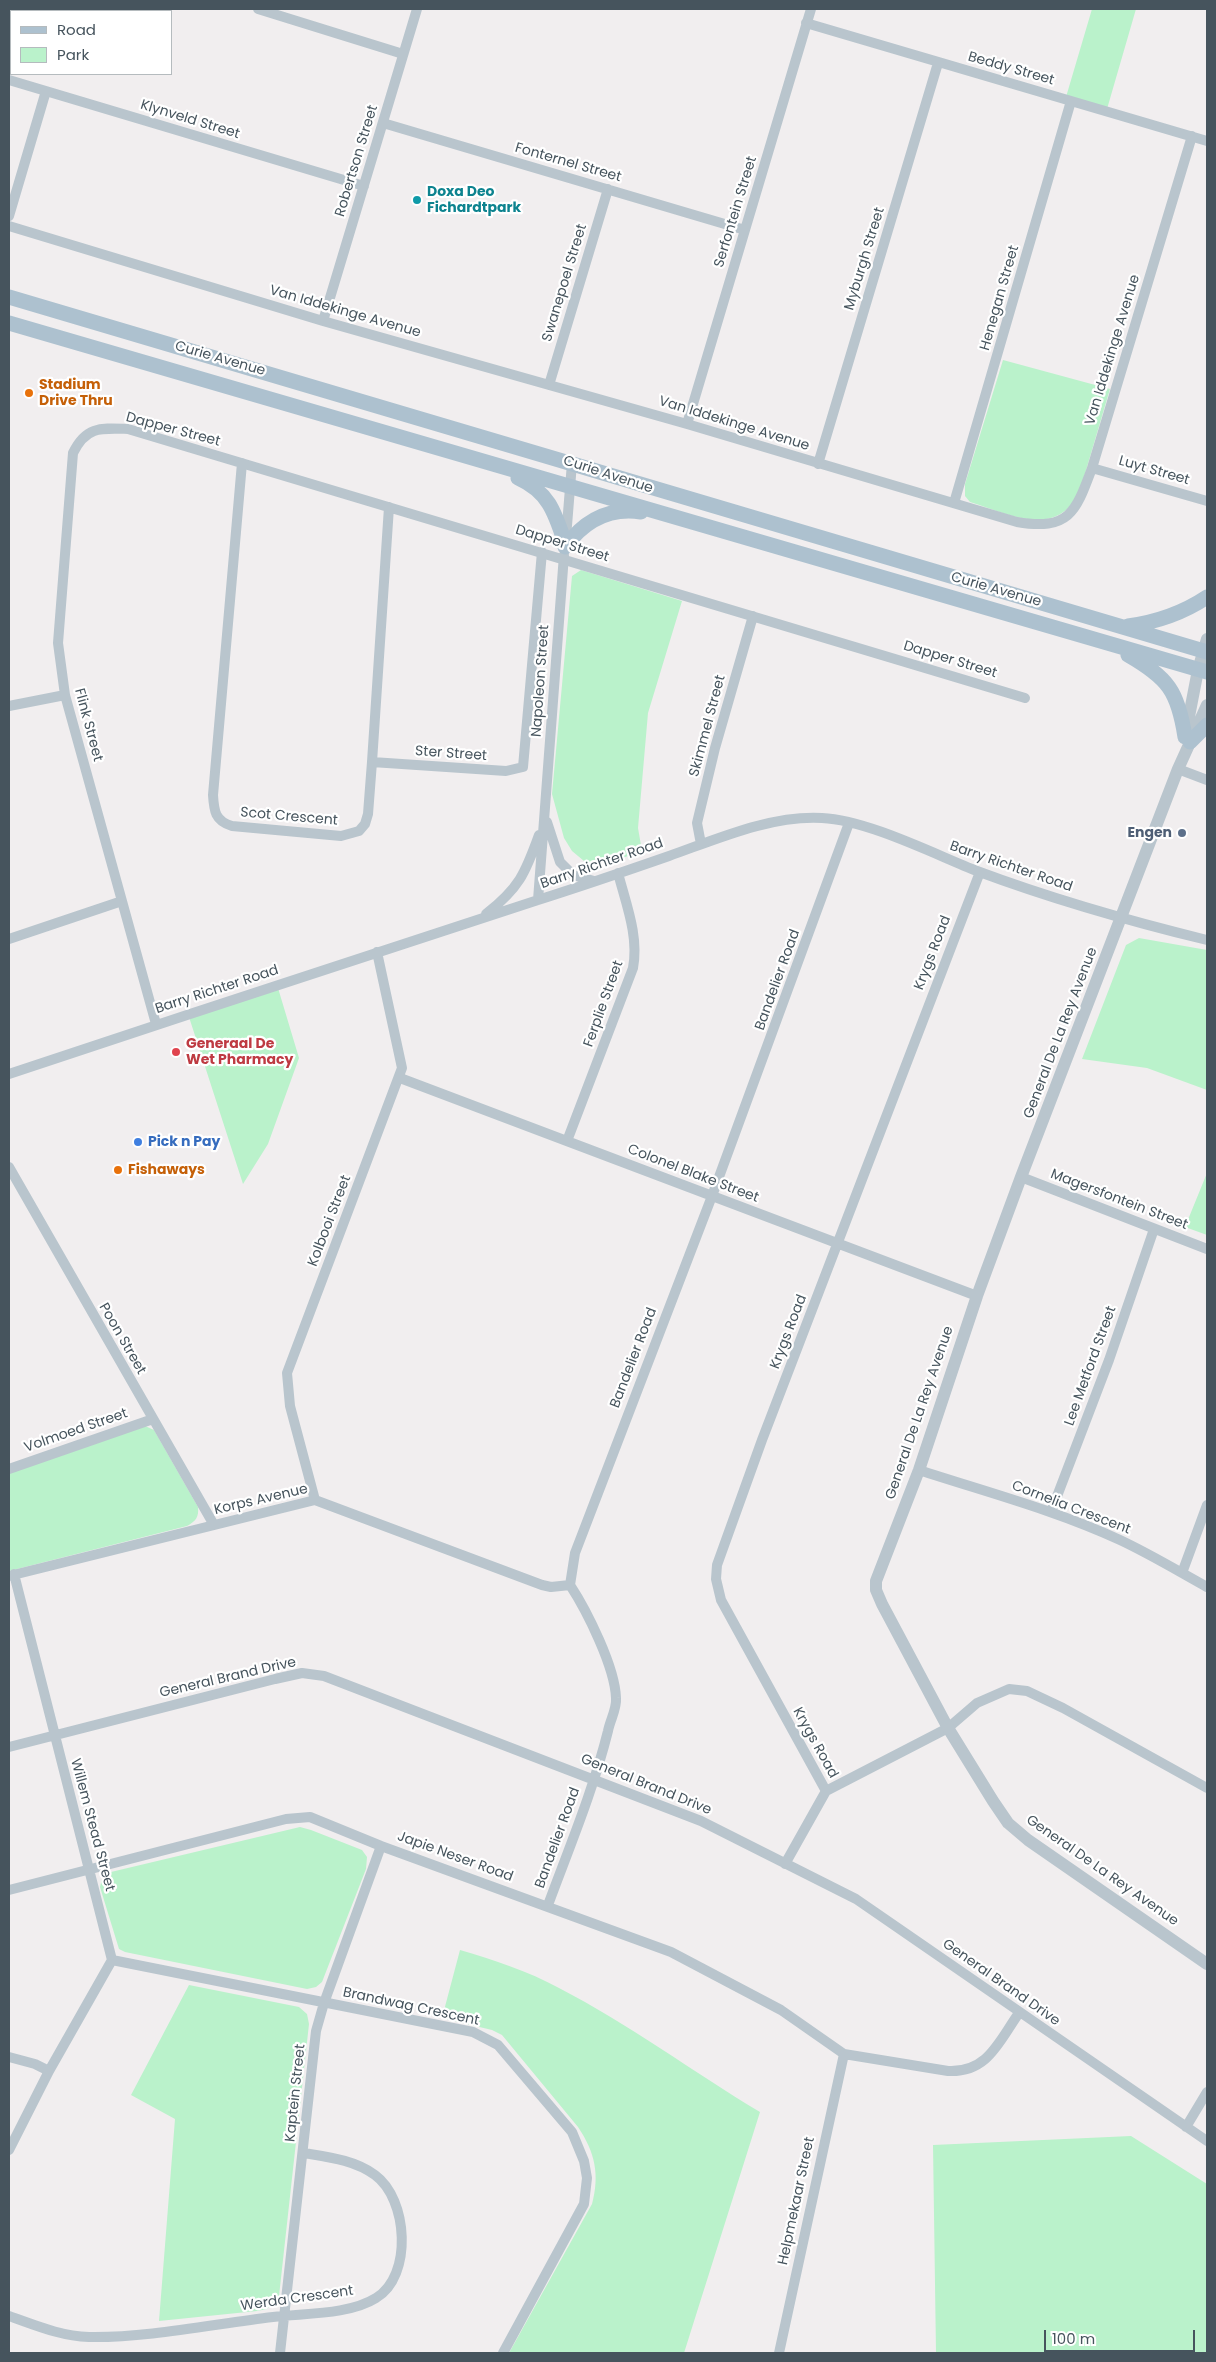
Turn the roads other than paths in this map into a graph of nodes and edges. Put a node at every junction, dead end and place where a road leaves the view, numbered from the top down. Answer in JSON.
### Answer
{"nodes":[{"id":1,"x":258,"y":9,"type":"edge"},
{"id":2,"x":417,"y":9,"type":"edge"},
{"id":3,"x":811,"y":9,"type":"edge"},
{"id":4,"x":806,"y":23,"type":"junction"},
{"id":5,"x":403,"y":54,"type":"junction"},
{"id":6,"x":938,"y":62,"type":"junction"},
{"id":7,"x":9,"y":80,"type":"edge"},
{"id":8,"x":46,"y":91,"type":"junction"},
{"id":9,"x":1071,"y":101,"type":"junction"},
{"id":10,"x":383,"y":123,"type":"junction"},
{"id":11,"x":1192,"y":136,"type":"junction"},
{"id":12,"x":1207,"y":141,"type":"edge"},
{"id":13,"x":364,"y":186,"type":"junction"},
{"id":14,"x":608,"y":189,"type":"junction"},
{"id":15,"x":9,"y":216,"type":"edge"},
{"id":16,"x":9,"y":226,"type":"edge"},
{"id":17,"x":745,"y":230,"type":"junction"},
{"id":18,"x":9,"y":297,"type":"edge"},
{"id":19,"x":323,"y":321,"type":"junction"},
{"id":20,"x":9,"y":323,"type":"edge"},
{"id":21,"x":549,"y":385,"type":"junction"},
{"id":22,"x":687,"y":424,"type":"junction"},
{"id":23,"x":90,"y":432,"type":"joint"},
{"id":24,"x":466,"y":456,"type":"junction"},
{"id":25,"x":242,"y":463,"type":"junction"},
{"id":26,"x":572,"y":463,"type":"junction"},
{"id":27,"x":818,"y":464,"type":"junction"},
{"id":28,"x":1092,"y":468,"type":"junction"},
{"id":29,"x":569,"y":486,"type":"junction"},
{"id":30,"x":1207,"y":501,"type":"edge"},
{"id":31,"x":954,"y":502,"type":"junction"},
{"id":32,"x":389,"y":507,"type":"junction"},
{"id":33,"x":682,"y":519,"type":"junction"},
{"id":34,"x":565,"y":550,"type":"junction"},
{"id":35,"x":542,"y":552,"type":"junction"},
{"id":36,"x":1207,"y":597,"type":"edge"},
{"id":37,"x":753,"y":616,"type":"junction"},
{"id":38,"x":1122,"y":627,"type":"junction"},
{"id":39,"x":1107,"y":643,"type":"junction"},
{"id":40,"x":1206,"y":647,"type":"edge"},
{"id":41,"x":1203,"y":671,"type":"edge"},
{"id":42,"x":65,"y":695,"type":"junction"},
{"id":43,"x":1025,"y":698,"type":"dead end"},
{"id":44,"x":1207,"y":705,"type":"edge"},
{"id":45,"x":9,"y":706,"type":"edge"},
{"id":46,"x":1207,"y":725,"type":"edge"},
{"id":47,"x":1188,"y":740,"type":"junction"},
{"id":48,"x":372,"y":762,"type":"junction"},
{"id":49,"x":525,"y":763,"type":"joint"},
{"id":50,"x":1178,"y":769,"type":"junction"},
{"id":51,"x":1207,"y":780,"type":"edge"},
{"id":52,"x":546,"y":799,"type":"junction"},
{"id":53,"x":544,"y":821,"type":"junction"},
{"id":54,"x":850,"y":823,"type":"junction"},
{"id":55,"x":701,"y":844,"type":"junction"},
{"id":56,"x":980,"y":872,"type":"junction"},
{"id":57,"x":618,"y":874,"type":"junction"},
{"id":58,"x":594,"y":881,"type":"junction"},
{"id":59,"x":538,"y":900,"type":"junction"},
{"id":60,"x":122,"y":901,"type":"junction"},
{"id":61,"x":481,"y":918,"type":"junction"},
{"id":62,"x":1121,"y":919,"type":"junction"},
{"id":63,"x":9,"y":939,"type":"edge"},
{"id":64,"x":1207,"y":940,"type":"edge"},
{"id":65,"x":377,"y":952,"type":"junction"},
{"id":66,"x":156,"y":1024,"type":"junction"},
{"id":67,"x":9,"y":1074,"type":"edge"},
{"id":68,"x":400,"y":1078,"type":"junction"},
{"id":69,"x":567,"y":1141,"type":"junction"},
{"id":70,"x":9,"y":1166,"type":"edge"},
{"id":71,"x":1021,"y":1177,"type":"junction"},
{"id":72,"x":712,"y":1196,"type":"junction"},
{"id":73,"x":1154,"y":1229,"type":"junction"},
{"id":74,"x":837,"y":1243,"type":"junction"},
{"id":75,"x":1207,"y":1249,"type":"edge"},
{"id":76,"x":977,"y":1296,"type":"junction"},
{"id":77,"x":153,"y":1419,"type":"junction"},
{"id":78,"x":10,"y":1467,"type":"edge"},
{"id":79,"x":918,"y":1470,"type":"junction"},
{"id":80,"x":315,"y":1500,"type":"junction"},
{"id":81,"x":1207,"y":1505,"type":"edge"},
{"id":82,"x":1051,"y":1512,"type":"junction"},
{"id":83,"x":214,"y":1525,"type":"junction"},
{"id":84,"x":1182,"y":1573,"type":"junction"},
{"id":85,"x":11,"y":1575,"type":"edge"},
{"id":86,"x":570,"y":1585,"type":"junction"},
{"id":87,"x":1207,"y":1587,"type":"edge"},
{"id":88,"x":948,"y":1728,"type":"junction"},
{"id":89,"x":54,"y":1736,"type":"junction"},
{"id":90,"x":9,"y":1747,"type":"edge"},
{"id":91,"x":595,"y":1778,"type":"junction"},
{"id":92,"x":1207,"y":1788,"type":"edge"},
{"id":93,"x":826,"y":1791,"type":"junction"},
{"id":94,"x":381,"y":1846,"type":"junction"},
{"id":95,"x":785,"y":1864,"type":"junction"},
{"id":96,"x":90,"y":1870,"type":"junction"},
{"id":97,"x":9,"y":1890,"type":"edge"},
{"id":98,"x":548,"y":1905,"type":"junction"},
{"id":99,"x":112,"y":1960,"type":"junction"},
{"id":100,"x":1207,"y":1964,"type":"edge"},
{"id":101,"x":324,"y":2003,"type":"junction"},
{"id":102,"x":1019,"y":2013,"type":"junction"},
{"id":103,"x":844,"y":2054,"type":"junction"},
{"id":104,"x":9,"y":2057,"type":"edge"},
{"id":105,"x":49,"y":2071,"type":"junction"},
{"id":106,"x":1207,"y":2092,"type":"edge"},
{"id":107,"x":1186,"y":2126,"type":"junction"},
{"id":108,"x":1207,"y":2141,"type":"edge"},
{"id":109,"x":9,"y":2150,"type":"edge"},
{"id":110,"x":304,"y":2153,"type":"junction"},
{"id":111,"x":9,"y":2316,"type":"edge"},
{"id":112,"x":284,"y":2316,"type":"junction"},
{"id":113,"x":280,"y":2353,"type":"edge"},
{"id":114,"x":503,"y":2353,"type":"edge"},
{"id":115,"x":779,"y":2353,"type":"edge"}],
"edges":[{"from":1,"to":5,"type":"street"},
{"from":2,"to":5,"type":"street","name":"Robertson Street"},
{"from":3,"to":4,"type":"street","name":"Serfontein Street"},
{"from":4,"to":6,"type":"street","name":"Beddy Street"},
{"from":4,"to":17,"type":"street","name":"Serfontein Street"},
{"from":5,"to":10,"type":"street","name":"Robertson Street"},
{"from":6,"to":9,"type":"street","name":"Beddy Street"},
{"from":6,"to":27,"type":"street","name":"Myburgh Street"},
{"from":7,"to":8,"type":"street","name":"Klynveld Street"},
{"from":8,"to":13,"type":"street","name":"Klynveld Street"},
{"from":8,"to":15,"type":"street"},
{"from":9,"to":11,"type":"street","name":"Beddy Street"},
{"from":9,"to":31,"type":"street","name":"Henegan Street"},
{"from":10,"to":13,"type":"street","name":"Robertson Street"},
{"from":10,"to":14,"type":"street","name":"Fonternel Street"},
{"from":11,"to":12,"type":"street","name":"Beddy Street"},
{"from":11,"to":28,"type":"street","name":"Van Iddekinge Avenue"},
{"from":13,"to":19,"type":"street","name":"Robertson Street"},
{"from":14,"to":17,"type":"street","name":"Fonternel Street"},
{"from":14,"to":21,"type":"street","name":"Swanepoel Street"},
{"from":16,"to":19,"type":"street","name":"Van Iddekinge Avenue"},
{"from":17,"to":22,"type":"street","name":"Serfontein Street"},
{"from":18,"to":26,"type":"main road","name":"Curie Avenue"},
{"from":19,"to":21,"type":"street","name":"Van Iddekinge Avenue"},
{"from":20,"to":24,"type":"main road","name":"Curie Avenue"},
{"from":21,"to":22,"type":"street","name":"Van Iddekinge Avenue"},
{"from":22,"to":27,"type":"street","name":"Van Iddekinge Avenue"},
{"from":23,"to":25,"type":"street","name":"Dapper Street"},
{"from":23,"to":42,"type":"street","name":"Flink Street"},
{"from":24,"to":29,"type":"main road","name":"Curie Avenue"},
{"from":24,"to":34,"type":"main road"},
{"from":25,"to":32,"type":"street","name":"Dapper Street"},
{"from":25,"to":48,"type":"street","name":"Scot Crescent"},
{"from":26,"to":29,"type":"street","name":"Napoleon Street"},
{"from":26,"to":38,"type":"main road","name":"Curie Avenue"},
{"from":27,"to":31,"type":"street","name":"Van Iddekinge Avenue"},
{"from":28,"to":30,"type":"street","name":"Luyt Street"},
{"from":28,"to":31,"type":"street","name":"Van Iddekinge Avenue"},
{"from":29,"to":33,"type":"main road","name":"Curie Avenue"},
{"from":29,"to":34,"type":"street","name":"Napoleon Street"},
{"from":32,"to":35,"type":"street","name":"Dapper Street"},
{"from":32,"to":48,"type":"street","name":"Scot Crescent"},
{"from":33,"to":34,"type":"main road"},
{"from":33,"to":39,"type":"main road","name":"Curie Avenue"},
{"from":34,"to":35,"type":"street","name":"Dapper Street"},
{"from":34,"to":37,"type":"street","name":"Dapper Street"},
{"from":34,"to":52,"type":"street","name":"Napoleon Street"},
{"from":35,"to":49,"type":"street","name":"Napoleon Street"},
{"from":36,"to":38,"type":"main road"},
{"from":37,"to":43,"type":"street","name":"Dapper Street"},
{"from":37,"to":55,"type":"street","name":"Skimmel Street"},
{"from":38,"to":40,"type":"main road","name":"Curie Avenue"},
{"from":39,"to":41,"type":"main road","name":"Curie Avenue"},
{"from":39,"to":47,"type":"main road"},
{"from":40,"to":41,"type":"street","name":"General De La Rey Avenue"},
{"from":41,"to":47,"type":"street","name":"General De La Rey Avenue"},
{"from":42,"to":45,"type":"street"},
{"from":42,"to":60,"type":"street","name":"Flink Street"},
{"from":44,"to":47,"type":"street","name":"General De La Rey Avenue"},
{"from":46,"to":47,"type":"main road"},
{"from":47,"to":50,"type":"street","name":"General De La Rey Avenue"},
{"from":48,"to":49,"type":"street","name":"Ster Street"},
{"from":50,"to":51,"type":"street"},
{"from":50,"to":62,"type":"street","name":"General De La Rey Avenue"},
{"from":52,"to":53,"type":"street","name":"Napoleon Street"},
{"from":52,"to":58,"type":"street"},
{"from":53,"to":59,"type":"street","name":"Napoleon Street"},
{"from":53,"to":61,"type":"street"},
{"from":54,"to":55,"type":"street","name":"Barry Richter Road"},
{"from":54,"to":56,"type":"street","name":"Barry Richter Road"},
{"from":54,"to":72,"type":"street","name":"Bandelier Road"},
{"from":55,"to":57,"type":"street","name":"Barry Richter Road"},
{"from":56,"to":62,"type":"street","name":"Barry Richter Road"},
{"from":56,"to":74,"type":"street","name":"Krygs Road"},
{"from":57,"to":58,"type":"street","name":"Barry Richter Road"},
{"from":57,"to":69,"type":"street","name":"Ferplie Street"},
{"from":58,"to":59,"type":"street","name":"Barry Richter Road"},
{"from":59,"to":61,"type":"street","name":"Barry Richter Road"},
{"from":60,"to":63,"type":"street"},
{"from":60,"to":66,"type":"street","name":"Flink Street"},
{"from":61,"to":65,"type":"street","name":"Barry Richter Road"},
{"from":62,"to":64,"type":"street","name":"Barry Richter Road"},
{"from":62,"to":71,"type":"street","name":"General De La Rey Avenue"},
{"from":65,"to":66,"type":"street","name":"Barry Richter Road"},
{"from":65,"to":68,"type":"street","name":"Kolbooi Street"},
{"from":66,"to":67,"type":"street","name":"Barry Richter Road"},
{"from":68,"to":69,"type":"street","name":"Colonel Blake Street"},
{"from":68,"to":80,"type":"street","name":"Kolbooi Street"},
{"from":69,"to":72,"type":"street","name":"Colonel Blake Street"},
{"from":70,"to":77,"type":"street","name":"Poon Street"},
{"from":71,"to":73,"type":"street","name":"Magersfontein Street"},
{"from":71,"to":76,"type":"street","name":"General De La Rey Avenue"},
{"from":72,"to":74,"type":"street","name":"Colonel Blake Street"},
{"from":72,"to":86,"type":"street","name":"Bandelier Road"},
{"from":73,"to":75,"type":"street","name":"Magersfontein Street"},
{"from":73,"to":82,"type":"street","name":"Lee Metford Street"},
{"from":74,"to":76,"type":"street","name":"Colonel Blake Street"},
{"from":74,"to":93,"type":"street","name":"Krygs Road"},
{"from":76,"to":79,"type":"street","name":"General De La Rey Avenue"},
{"from":77,"to":78,"type":"street","name":"Volmoed Street"},
{"from":77,"to":83,"type":"street","name":"Poon Street"},
{"from":79,"to":82,"type":"street","name":"Cornelia Crescent"},
{"from":79,"to":88,"type":"street","name":"General De La Rey Avenue"},
{"from":80,"to":83,"type":"street","name":"Korps Avenue"},
{"from":80,"to":86,"type":"street","name":"Korps Avenue"},
{"from":81,"to":84,"type":"street"},
{"from":82,"to":84,"type":"street","name":"Cornelia Crescent"},
{"from":83,"to":85,"type":"street","name":"Korps Avenue"},
{"from":84,"to":87,"type":"street","name":"Cornelia Crescent"},
{"from":85,"to":89,"type":"street","name":"Willem Stead Street"},
{"from":86,"to":91,"type":"street","name":"Bandelier Road"},
{"from":88,"to":92,"type":"street"},
{"from":88,"to":93,"type":"street"},
{"from":88,"to":100,"type":"street","name":"General De La Rey Avenue"},
{"from":89,"to":90,"type":"street","name":"General Brand Drive"},
{"from":89,"to":91,"type":"street","name":"General Brand Drive"},
{"from":89,"to":96,"type":"street","name":"Willem Stead Street"},
{"from":91,"to":95,"type":"street","name":"General Brand Drive"},
{"from":91,"to":98,"type":"street","name":"Bandelier Road"},
{"from":93,"to":95,"type":"street"},
{"from":94,"to":96,"type":"street","name":"Japie Neser Road"},
{"from":94,"to":98,"type":"street","name":"Japie Neser Road"},
{"from":94,"to":101,"type":"street","name":"Kaptein Street"},
{"from":95,"to":102,"type":"street","name":"General Brand Drive"},
{"from":96,"to":97,"type":"street","name":"Japie Neser Road"},
{"from":96,"to":99,"type":"street","name":"Willem Stead Street"},
{"from":98,"to":103,"type":"street","name":"Japie Neser Road"},
{"from":99,"to":101,"type":"street","name":"Brandwag Crescent"},
{"from":99,"to":105,"type":"street"},
{"from":101,"to":110,"type":"street","name":"Kaptein Street"},
{"from":101,"to":114,"type":"street","name":"Brandwag Crescent"},
{"from":102,"to":103,"type":"street","name":"Japie Neser Road"},
{"from":102,"to":107,"type":"street","name":"General Brand Drive"},
{"from":103,"to":115,"type":"street","name":"Helpmekaar Street"},
{"from":104,"to":105,"type":"street"},
{"from":105,"to":109,"type":"street"},
{"from":106,"to":107,"type":"street"},
{"from":107,"to":108,"type":"street","name":"General Brand Drive"},
{"from":110,"to":112,"type":"street","name":"Kaptein Street"},
{"from":110,"to":112,"type":"street","name":"Werda Crescent"},
{"from":111,"to":112,"type":"street","name":"Werda Crescent"},
{"from":112,"to":113,"type":"street","name":"Kaptein Street"}]}
